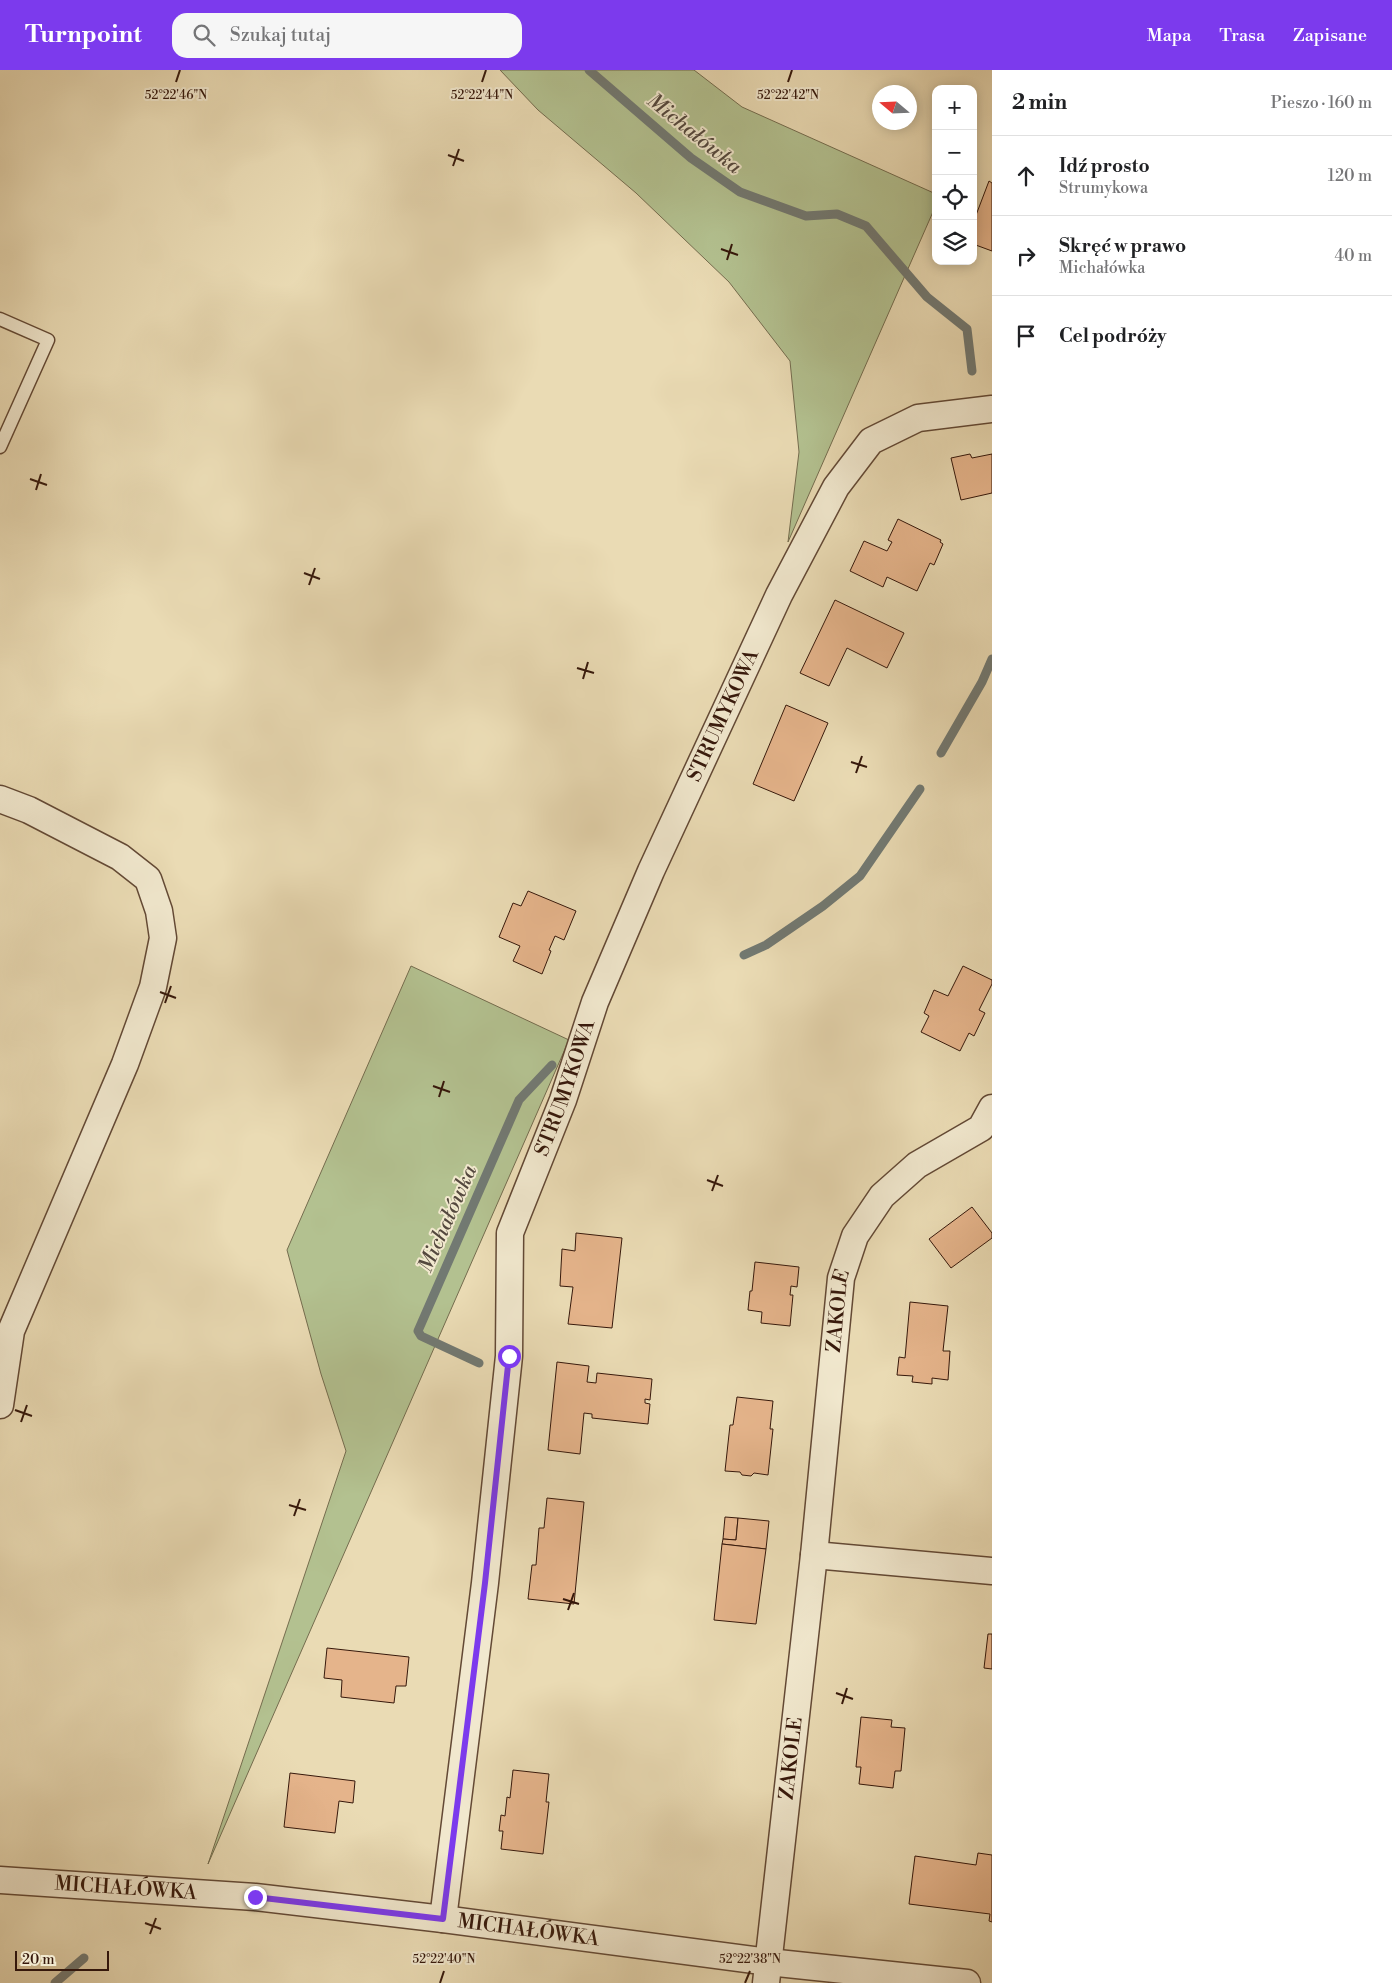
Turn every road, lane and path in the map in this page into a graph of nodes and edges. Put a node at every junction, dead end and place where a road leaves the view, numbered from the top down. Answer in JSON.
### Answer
{"nodes":[{"id":1,"x":0,"y":318,"type":"edge"},
{"id":2,"x":992,"y":409,"type":"edge"},
{"id":3,"x":0,"y":447,"type":"edge"},
{"id":4,"x":0,"y":799,"type":"edge"},
{"id":5,"x":988,"y":1123,"type":"edge"},
{"id":6,"x":0,"y":1405,"type":"edge"},
{"id":7,"x":814,"y":1555,"type":"junction"},
{"id":8,"x":992,"y":1571,"type":"edge"},
{"id":9,"x":0,"y":1880,"type":"edge"},
{"id":10,"x":443,"y":1919,"type":"junction"},
{"id":11,"x":767,"y":1972,"type":"edge"},
{"id":12,"x":968,"y":1983,"type":"edge"}],
"edges":[{"from":1,"to":3,"type":"lane"},
{"from":2,"to":10,"type":"street","name":"STRUMYKOWA"},
{"from":4,"to":6,"type":"street"},
{"from":5,"to":7,"type":"street","name":"ZAKOLE"},
{"from":7,"to":8,"type":"street"},
{"from":7,"to":11,"type":"street","name":"ZAKOLE"},
{"from":9,"to":10,"type":"street","name":"MICHAŁÓWKA"},
{"from":10,"to":11,"type":"street","name":"MICHAŁÓWKA"},
{"from":11,"to":12,"type":"street","name":"MICHAŁÓWKA"}]}
